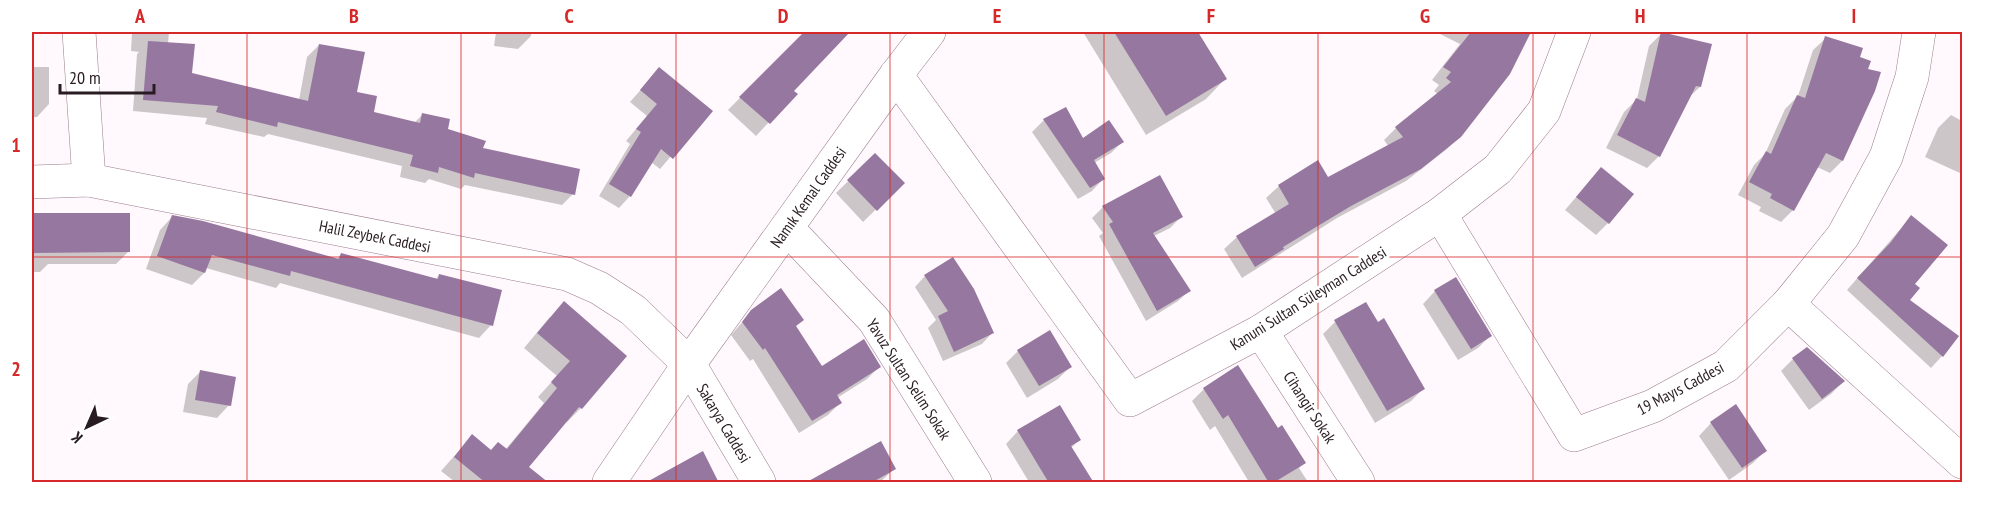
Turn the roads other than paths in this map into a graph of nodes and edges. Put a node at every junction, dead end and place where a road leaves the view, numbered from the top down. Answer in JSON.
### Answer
{"nodes":[{"id":1,"x":79,"y":32,"type":"edge"},
{"id":2,"x":929,"y":32,"type":"edge"},
{"id":3,"x":1574,"y":32,"type":"edge"},
{"id":4,"x":1919,"y":32,"type":"edge"},
{"id":5,"x":896,"y":75,"type":"junction"},
{"id":6,"x":88,"y":180,"type":"junction"},
{"id":7,"x":32,"y":182,"type":"edge"},
{"id":8,"x":1440,"y":214,"type":"junction"},
{"id":9,"x":787,"y":228,"type":"junction"},
{"id":10,"x":1788,"y":304,"type":"junction"},
{"id":11,"x":1261,"y":331,"type":"junction"},
{"id":12,"x":689,"y":364,"type":"junction"},
{"id":13,"x":1962,"y":462,"type":"edge"},
{"id":14,"x":609,"y":483,"type":"edge"},
{"id":15,"x":759,"y":483,"type":"edge"},
{"id":16,"x":975,"y":483,"type":"edge"},
{"id":17,"x":1358,"y":483,"type":"edge"}],
"edges":[{"from":1,"to":6,"type":"street"},
{"from":2,"to":5,"type":"street","name":"Namık Kemal Caddesi"},
{"from":3,"to":8,"type":"street","name":"Kanuni Sultan Süleyman Caddesi"},
{"from":4,"to":10,"type":"street","name":"19 Mayıs Caddesi"},
{"from":5,"to":9,"type":"street","name":"Namık Kemal Caddesi"},
{"from":5,"to":11,"type":"street","name":"Kanuni Sultan Süleyman Caddesi"},
{"from":6,"to":7,"type":"street","name":"Halil Zeybek Caddesi"},
{"from":6,"to":12,"type":"street","name":"Halil Zeybek Caddesi"},
{"from":8,"to":10,"type":"street","name":"19 Mayıs Caddesi"},
{"from":8,"to":11,"type":"street","name":"Kanuni Sultan Süleyman Caddesi"},
{"from":9,"to":12,"type":"street","name":"Namık Kemal Caddesi"},
{"from":9,"to":16,"type":"street","name":"Yavuz Sultan Selim Sokak"},
{"from":10,"to":13,"type":"street"},
{"from":11,"to":17,"type":"street","name":"Cihangir Sokak"},
{"from":12,"to":14,"type":"street","name":"Namık Kemal Caddesi"},
{"from":12,"to":15,"type":"street","name":"Sakarya Caddesi"}]}
